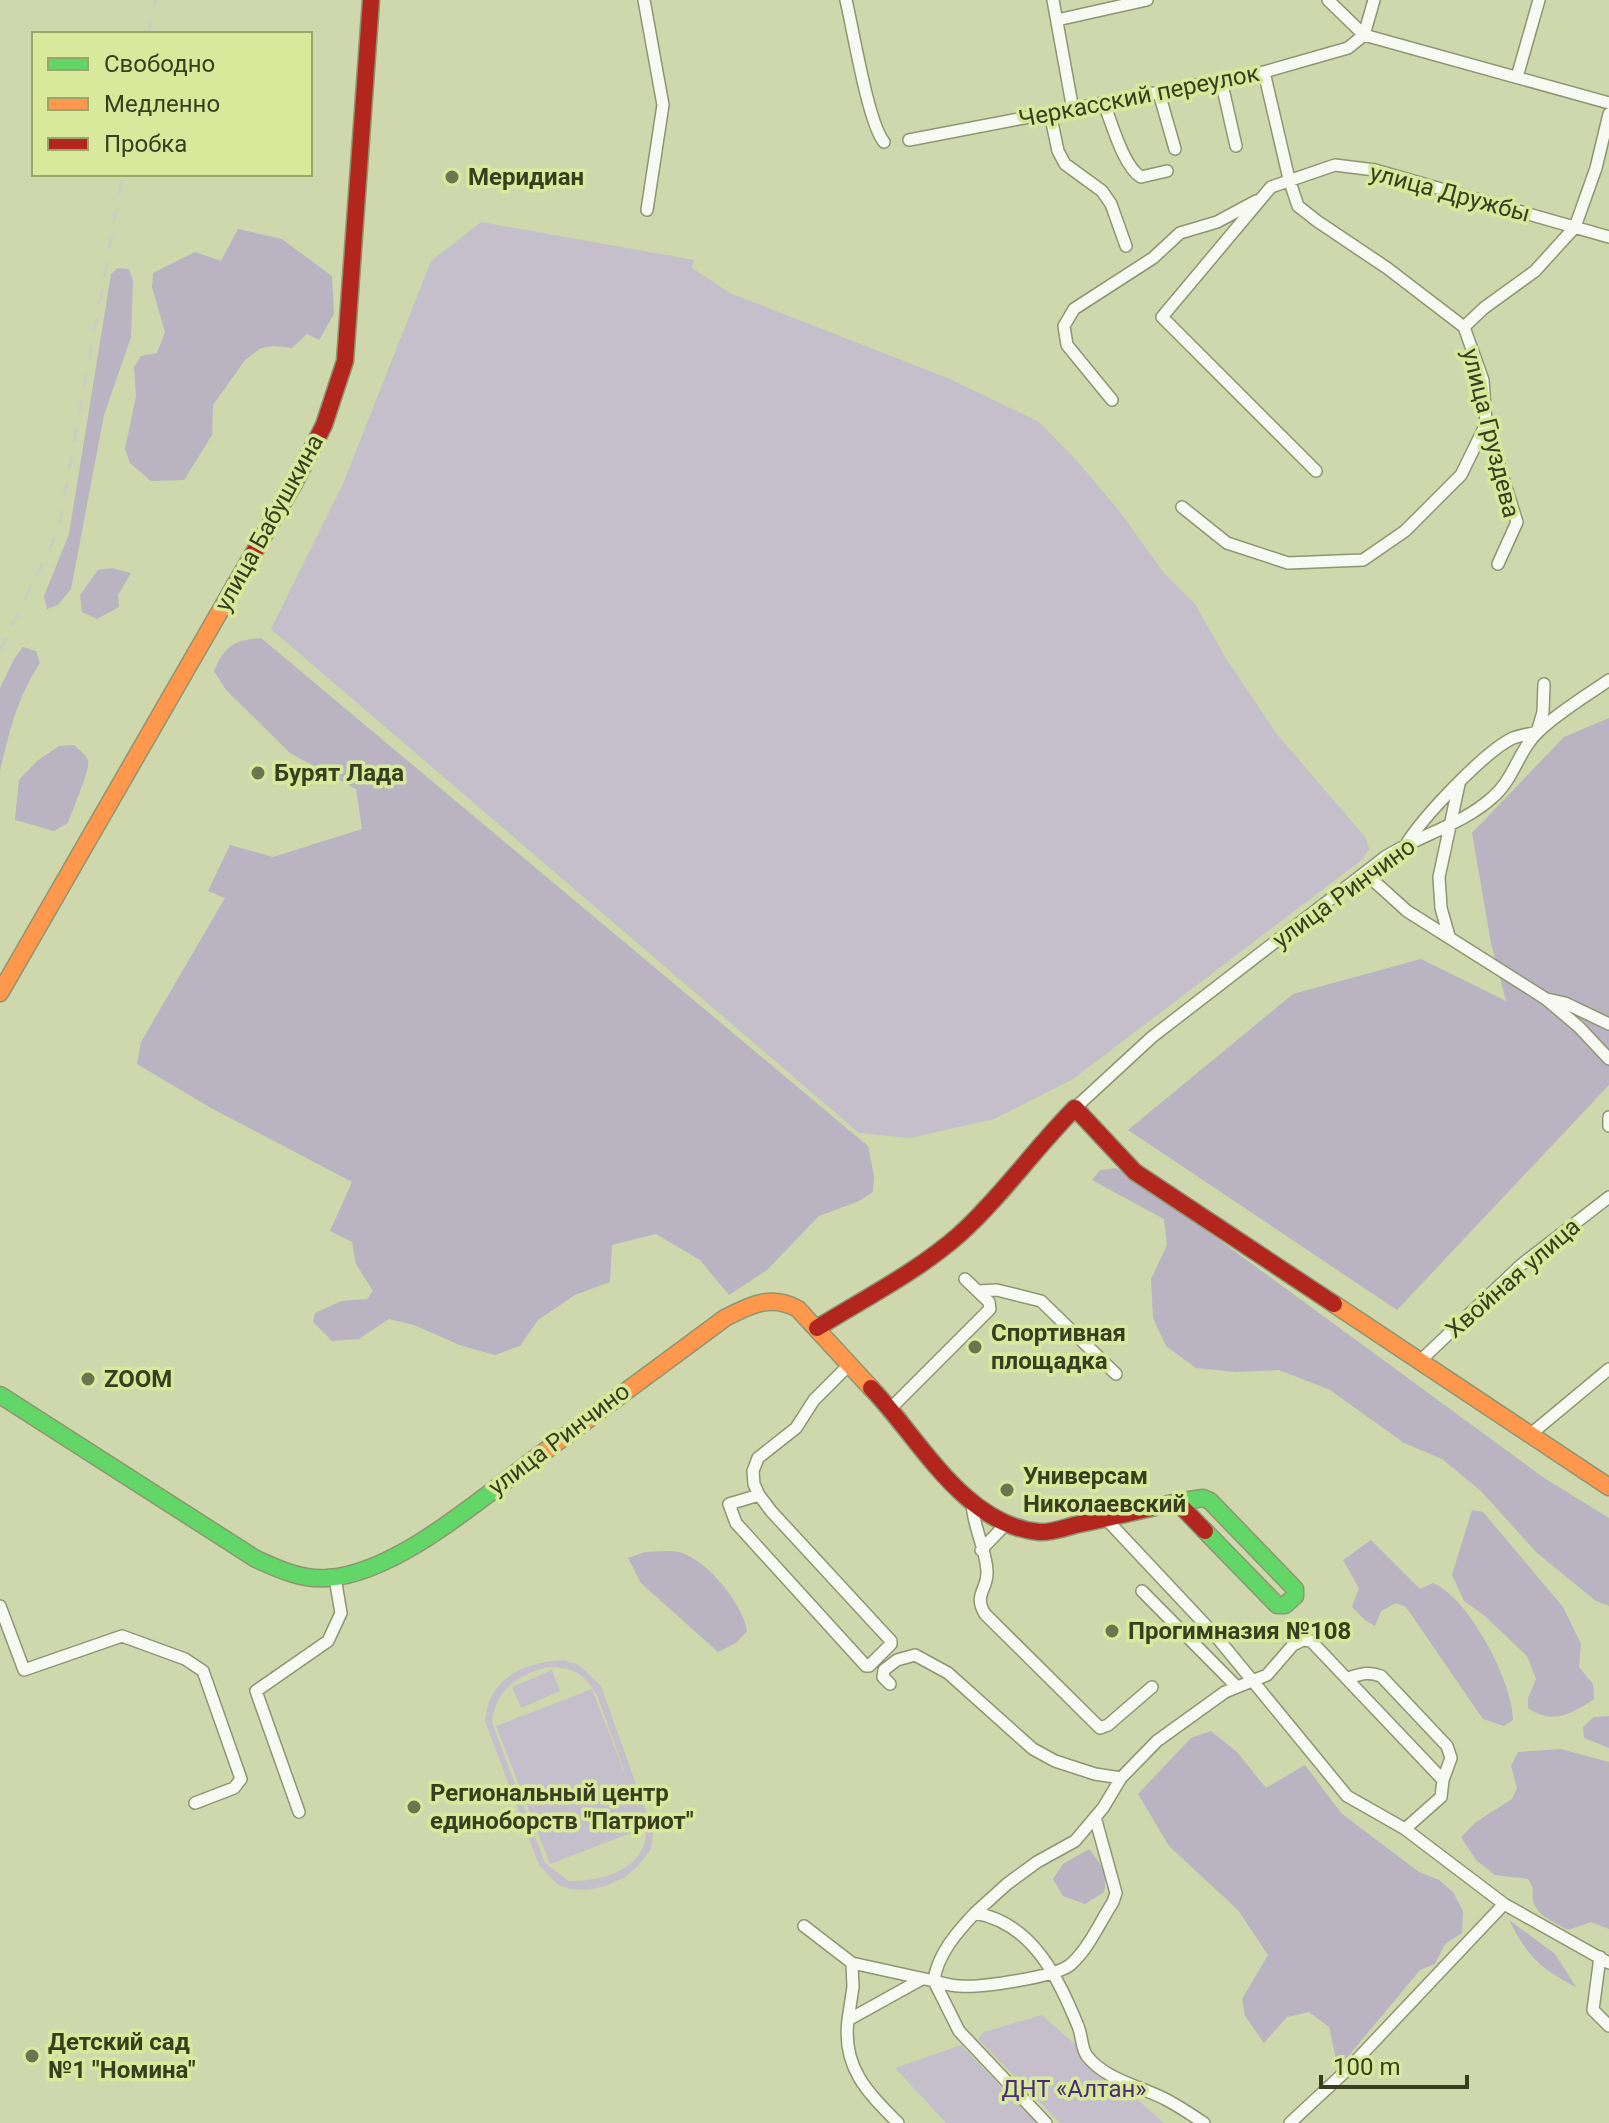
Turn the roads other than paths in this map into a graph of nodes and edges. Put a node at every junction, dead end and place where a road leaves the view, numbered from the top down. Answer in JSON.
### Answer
{"nodes":[{"id":1,"x":644,"y":0,"type":"edge"},
{"id":2,"x":846,"y":0,"type":"edge"},
{"id":3,"x":1053,"y":0,"type":"edge"},
{"id":4,"x":1147,"y":0,"type":"edge"},
{"id":5,"x":1328,"y":0,"type":"edge"},
{"id":6,"x":1374,"y":0,"type":"edge"},
{"id":7,"x":1539,"y":0,"type":"edge"},
{"id":8,"x":373,"y":2,"type":"edge"},
{"id":9,"x":1057,"y":20,"type":"junction"},
{"id":10,"x":1364,"y":35,"type":"junction"},
{"id":11,"x":1264,"y":72,"type":"junction"},
{"id":12,"x":1517,"y":77,"type":"junction"},
{"id":13,"x":1221,"y":80,"type":"junction"},
{"id":14,"x":1159,"y":93,"type":"junction"},
{"id":15,"x":1609,"y":103,"type":"edge"},
{"id":16,"x":1104,"y":104,"type":"junction"},
{"id":17,"x":1073,"y":110,"type":"junction"},
{"id":18,"x":1050,"y":113,"type":"junction"},
{"id":19,"x":1609,"y":114,"type":"edge"},
{"id":20,"x":909,"y":140,"type":"dead end"},
{"id":21,"x":884,"y":142,"type":"dead end"},
{"id":22,"x":1236,"y":146,"type":"dead end"},
{"id":23,"x":1175,"y":149,"type":"dead end"},
{"id":24,"x":1167,"y":171,"type":"dead end"},
{"id":25,"x":1289,"y":179,"type":"junction"},
{"id":26,"x":1260,"y":199,"type":"junction"},
{"id":27,"x":647,"y":210,"type":"dead end"},
{"id":28,"x":1575,"y":227,"type":"junction"},
{"id":29,"x":1609,"y":237,"type":"edge"},
{"id":30,"x":1126,"y":246,"type":"dead end"},
{"id":31,"x":1464,"y":327,"type":"junction"},
{"id":32,"x":1112,"y":400,"type":"dead end"},
{"id":33,"x":1486,"y":424,"type":"junction"},
{"id":34,"x":1316,"y":471,"type":"dead end"},
{"id":35,"x":1182,"y":507,"type":"dead end"},
{"id":36,"x":1498,"y":564,"type":"dead end"},
{"id":37,"x":1609,"y":680,"type":"edge"},
{"id":38,"x":1544,"y":684,"type":"dead end"},
{"id":39,"x":1537,"y":732,"type":"junction"},
{"id":40,"x":1459,"y":784,"type":"junction"},
{"id":41,"x":1451,"y":824,"type":"junction"},
{"id":42,"x":1407,"y":843,"type":"junction"},
{"id":43,"x":1365,"y":873,"type":"junction"},
{"id":44,"x":1449,"y":936,"type":"junction"},
{"id":45,"x":0,"y":993,"type":"edge"},
{"id":46,"x":1546,"y":999,"type":"junction"},
{"id":47,"x":1609,"y":1024,"type":"edge"},
{"id":48,"x":1609,"y":1059,"type":"edge"},
{"id":49,"x":1075,"y":1108,"type":"junction"},
{"id":50,"x":1609,"y":1117,"type":"edge"},
{"id":51,"x":1609,"y":1126,"type":"edge"},
{"id":52,"x":1609,"y":1197,"type":"edge"},
{"id":53,"x":965,"y":1279,"type":"dead end"},
{"id":54,"x":978,"y":1291,"type":"junction"},
{"id":55,"x":817,"y":1328,"type":"junction"},
{"id":56,"x":1420,"y":1361,"type":"junction"},
{"id":57,"x":849,"y":1365,"type":"junction"},
{"id":58,"x":1609,"y":1369,"type":"edge"},
{"id":59,"x":1116,"y":1374,"type":"dead end"},
{"id":60,"x":0,"y":1395,"type":"edge"},
{"id":61,"x":890,"y":1409,"type":"junction"},
{"id":62,"x":1532,"y":1433,"type":"junction"},
{"id":63,"x":1609,"y":1487,"type":"edge"},
{"id":64,"x":759,"y":1495,"type":"junction"},
{"id":65,"x":972,"y":1501,"type":"junction"},
{"id":66,"x":1177,"y":1502,"type":"junction"},
{"id":67,"x":1107,"y":1520,"type":"junction"},
{"id":68,"x":1007,"y":1523,"type":"junction"},
{"id":69,"x":981,"y":1550,"type":"junction"},
{"id":70,"x":335,"y":1578,"type":"junction"},
{"id":71,"x":1142,"y":1591,"type":"dead end"},
{"id":72,"x":0,"y":1606,"type":"edge"},
{"id":73,"x":1348,"y":1678,"type":"junction"},
{"id":74,"x":1251,"y":1680,"type":"junction"},
{"id":75,"x":890,"y":1684,"type":"dead end"},
{"id":76,"x":1236,"y":1686,"type":"junction"},
{"id":77,"x":1152,"y":1687,"type":"dead end"},
{"id":78,"x":1121,"y":1778,"type":"junction"},
{"id":79,"x":1443,"y":1780,"type":"junction"},
{"id":80,"x":195,"y":1803,"type":"dead end"},
{"id":81,"x":299,"y":1812,"type":"dead end"},
{"id":82,"x":1095,"y":1817,"type":"junction"},
{"id":83,"x":1405,"y":1829,"type":"junction"},
{"id":84,"x":1504,"y":1904,"type":"junction"},
{"id":85,"x":975,"y":1913,"type":"junction"},
{"id":86,"x":804,"y":1926,"type":"dead end"},
{"id":87,"x":1605,"y":1960,"type":"edge"},
{"id":88,"x":852,"y":1963,"type":"junction"},
{"id":89,"x":1053,"y":1974,"type":"junction"},
{"id":90,"x":922,"y":1979,"type":"junction"},
{"id":91,"x":934,"y":1981,"type":"junction"},
{"id":92,"x":848,"y":2020,"type":"junction"},
{"id":93,"x":1609,"y":2026,"type":"edge"},
{"id":94,"x":898,"y":2123,"type":"edge"},
{"id":95,"x":1046,"y":2123,"type":"edge"},
{"id":96,"x":1204,"y":2123,"type":"edge"},
{"id":97,"x":1290,"y":2123,"type":"edge"}],
"edges":[{"from":1,"to":27,"type":"street"},
{"from":2,"to":21,"type":"street"},
{"from":3,"to":9,"type":"street"},
{"from":4,"to":9,"type":"street"},
{"from":5,"to":10,"type":"street"},
{"from":6,"to":10,"type":"street"},
{"from":7,"to":12,"type":"street"},
{"from":8,"to":45,"type":"street","name":"улица Бабушкина"},
{"from":9,"to":17,"type":"street"},
{"from":10,"to":11,"type":"street","name":"Черкасский переулок"},
{"from":10,"to":12,"type":"street"},
{"from":11,"to":13,"type":"street","name":"Черкасский переулок"},
{"from":11,"to":25,"type":"street"},
{"from":12,"to":15,"type":"street"},
{"from":13,"to":14,"type":"street","name":"Черкасский переулок"},
{"from":13,"to":22,"type":"street"},
{"from":14,"to":16,"type":"street","name":"Черкасский переулок"},
{"from":14,"to":23,"type":"street"},
{"from":16,"to":17,"type":"street","name":"Черкасский переулок"},
{"from":16,"to":24,"type":"street"},
{"from":17,"to":18,"type":"street","name":"Черкасский переулок"},
{"from":18,"to":20,"type":"street","name":"Черкасский переулок"},
{"from":18,"to":30,"type":"street"},
{"from":19,"to":28,"type":"street","name":"улица Груздева"},
{"from":25,"to":26,"type":"street","name":"улица Дружбы"},
{"from":25,"to":28,"type":"street","name":"улица Дружбы"},
{"from":25,"to":31,"type":"street"},
{"from":26,"to":32,"type":"street"},
{"from":26,"to":34,"type":"street"},
{"from":28,"to":29,"type":"street","name":"улица Дружбы"},
{"from":28,"to":31,"type":"street","name":"улица Груздева"},
{"from":31,"to":33,"type":"street","name":"улица Груздева"},
{"from":33,"to":35,"type":"street"},
{"from":33,"to":36,"type":"street","name":"улица Груздева"},
{"from":37,"to":39,"type":"street","name":"улица Ринчино"},
{"from":38,"to":39,"type":"street"},
{"from":39,"to":40,"type":"street"},
{"from":39,"to":41,"type":"street","name":"улица Ринчино"},
{"from":40,"to":41,"type":"street"},
{"from":40,"to":42,"type":"street"},
{"from":41,"to":42,"type":"street","name":"улица Ринчино"},
{"from":41,"to":44,"type":"street"},
{"from":42,"to":43,"type":"street","name":"улица Ринчино"},
{"from":43,"to":44,"type":"street"},
{"from":43,"to":49,"type":"street","name":"улица Ринчино"},
{"from":44,"to":46,"type":"street"},
{"from":46,"to":47,"type":"street"},
{"from":46,"to":48,"type":"street"},
{"from":49,"to":55,"type":"street","name":"улица Ринчино"},
{"from":49,"to":56,"type":"street"},
{"from":50,"to":51,"type":"street"},
{"from":52,"to":56,"type":"street","name":"Хвойная улица"},
{"from":53,"to":54,"type":"street"},
{"from":54,"to":59,"type":"street"},
{"from":54,"to":61,"type":"street"},
{"from":55,"to":57,"type":"street"},
{"from":55,"to":70,"type":"street","name":"улица Ринчино"},
{"from":56,"to":62,"type":"street"},
{"from":57,"to":61,"type":"street"},
{"from":57,"to":64,"type":"street"},
{"from":58,"to":62,"type":"street"},
{"from":60,"to":70,"type":"street","name":"улица Ринчино"},
{"from":61,"to":65,"type":"street"},
{"from":62,"to":63,"type":"street"},
{"from":64,"to":64,"type":"street"},
{"from":65,"to":68,"type":"street"},
{"from":65,"to":69,"type":"street"},
{"from":66,"to":66,"type":"street"},
{"from":66,"to":67,"type":"street"},
{"from":67,"to":68,"type":"street"},
{"from":67,"to":74,"type":"street"},
{"from":68,"to":69,"type":"street"},
{"from":69,"to":77,"type":"street"},
{"from":70,"to":81,"type":"street"},
{"from":71,"to":76,"type":"street"},
{"from":72,"to":80,"type":"street"},
{"from":73,"to":74,"type":"street"},
{"from":73,"to":79,"type":"street"},
{"from":73,"to":79,"type":"street"},
{"from":74,"to":76,"type":"street"},
{"from":74,"to":83,"type":"street"},
{"from":75,"to":78,"type":"street"},
{"from":76,"to":78,"type":"street"},
{"from":78,"to":82,"type":"street"},
{"from":79,"to":83,"type":"street"},
{"from":82,"to":85,"type":"street"},
{"from":82,"to":89,"type":"street"},
{"from":83,"to":84,"type":"street"},
{"from":84,"to":87,"type":"street"},
{"from":84,"to":97,"type":"street"},
{"from":85,"to":89,"type":"street"},
{"from":85,"to":91,"type":"street"},
{"from":86,"to":88,"type":"street"},
{"from":87,"to":93,"type":"street"},
{"from":88,"to":90,"type":"street"},
{"from":88,"to":92,"type":"street"},
{"from":89,"to":91,"type":"street"},
{"from":89,"to":96,"type":"street"},
{"from":90,"to":91,"type":"street"},
{"from":90,"to":92,"type":"street"},
{"from":91,"to":95,"type":"street"},
{"from":92,"to":94,"type":"street"}]}
